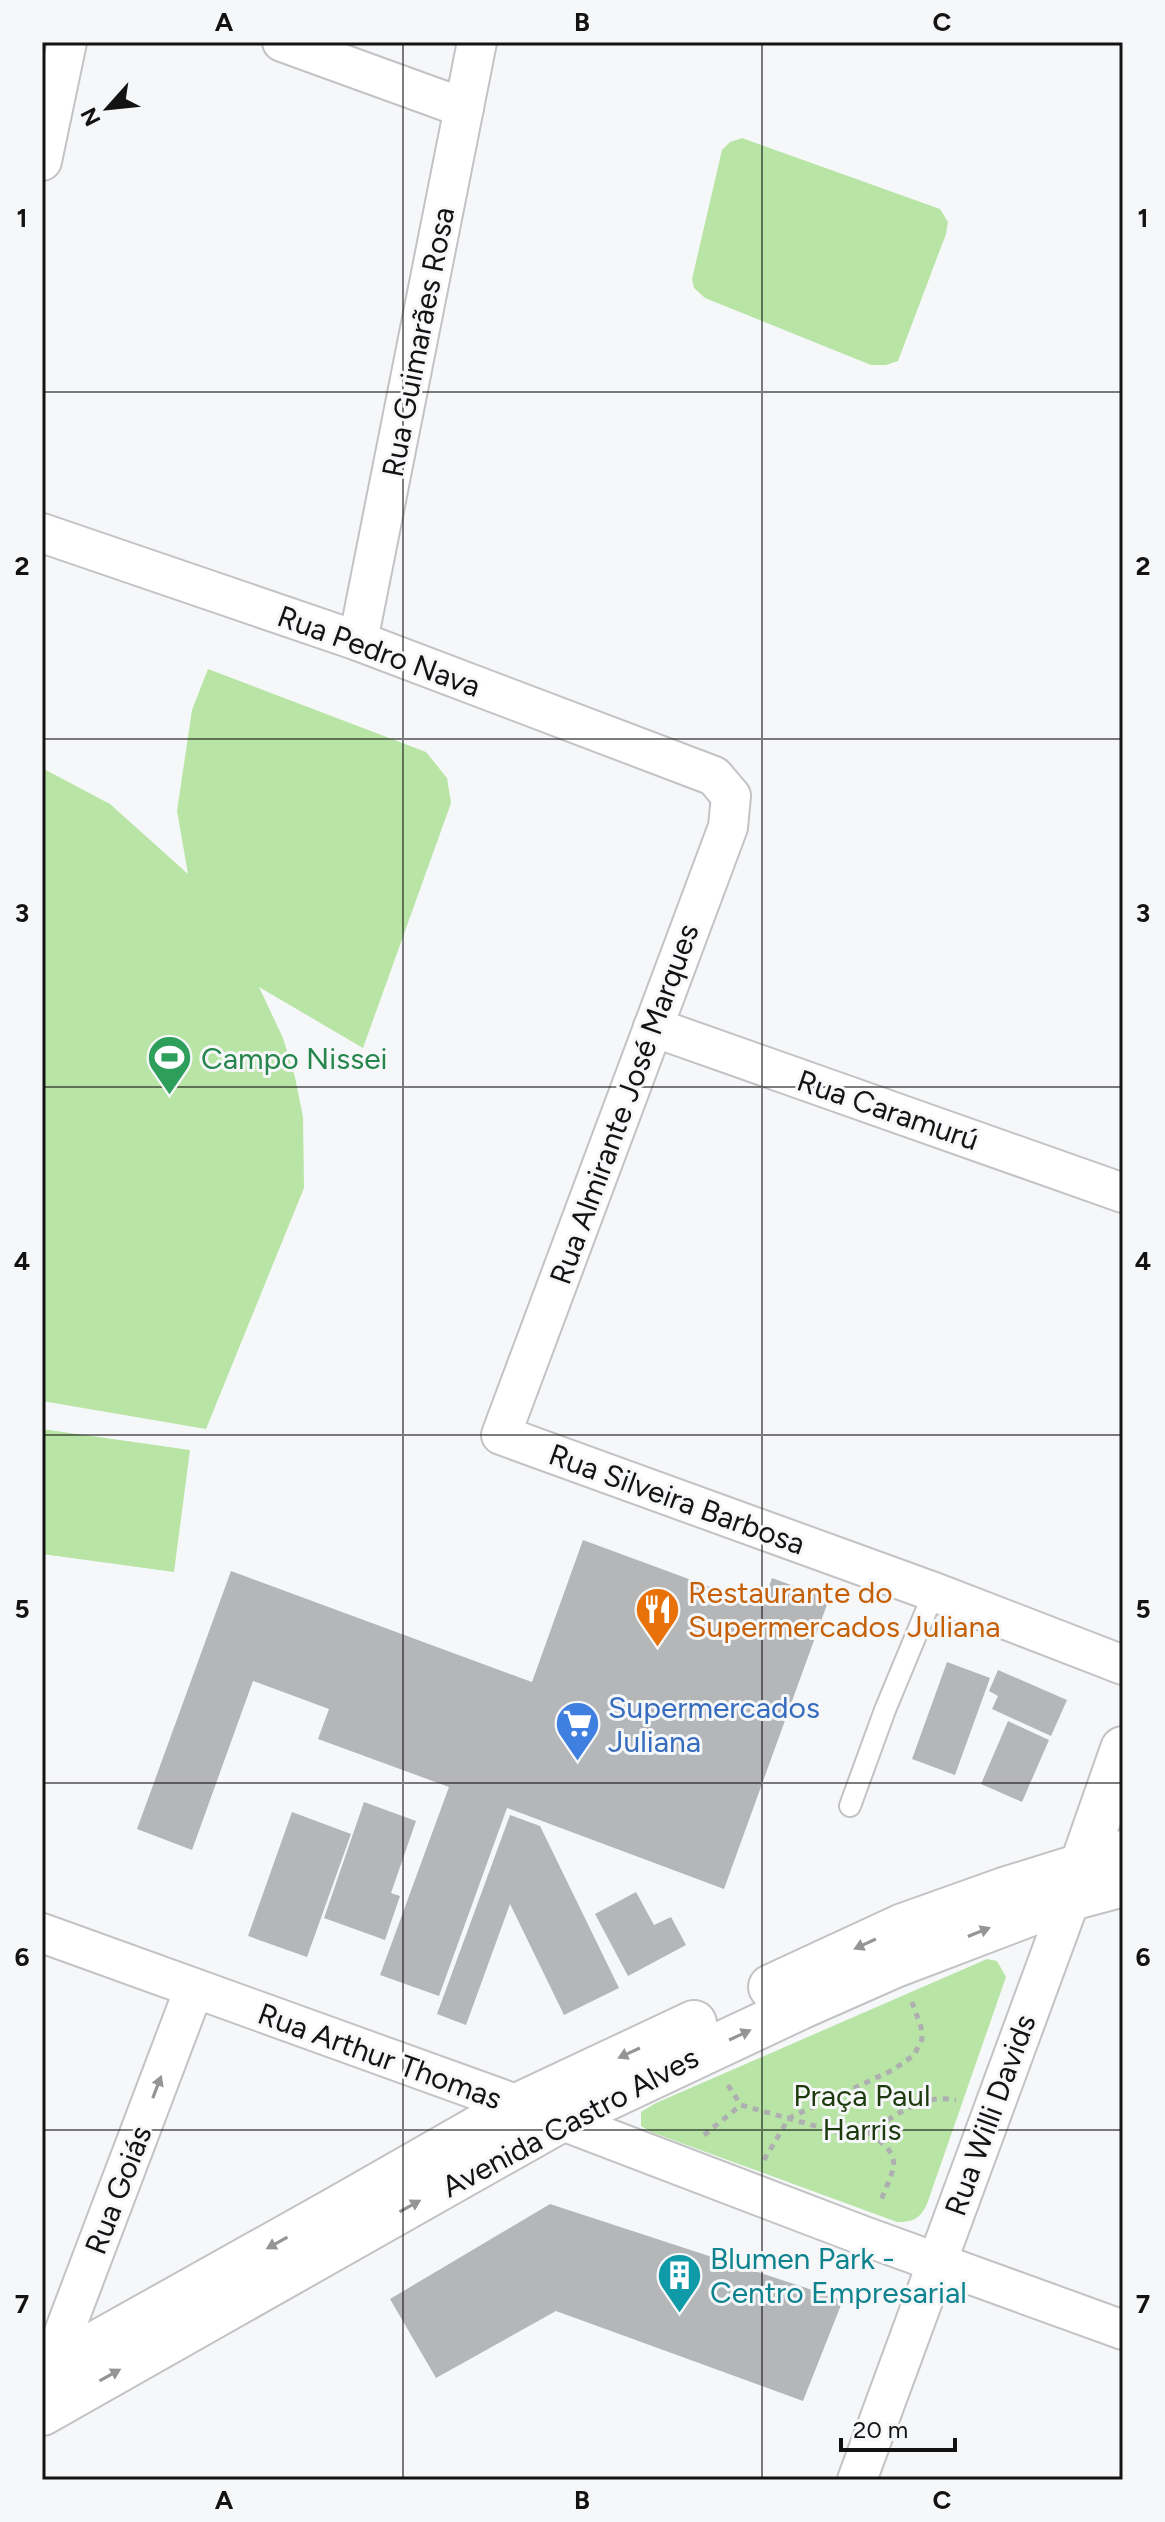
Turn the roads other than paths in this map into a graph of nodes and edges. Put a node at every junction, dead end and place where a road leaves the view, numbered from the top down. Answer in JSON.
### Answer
{"nodes":[{"id":1,"x":67,"y":42,"type":"edge"},
{"id":2,"x":282,"y":42,"type":"edge"},
{"id":3,"x":477,"y":42,"type":"edge"},
{"id":4,"x":464,"y":108,"type":"junction"},
{"id":5,"x":42,"y":161,"type":"edge"},
{"id":6,"x":42,"y":533,"type":"edge"},
{"id":7,"x":358,"y":641,"type":"junction"},
{"id":8,"x":714,"y":776,"type":"joint"},
{"id":9,"x":653,"y":1027,"type":"junction"},
{"id":10,"x":1123,"y":1193,"type":"edge"},
{"id":11,"x":501,"y":1435,"type":"joint"},
{"id":12,"x":934,"y":1592,"type":"junction"},
{"id":13,"x":1123,"y":1665,"type":"edge"},
{"id":14,"x":1123,"y":1749,"type":"edge"},
{"id":15,"x":850,"y":1806,"type":"dead end"},
{"id":16,"x":1093,"y":1871,"type":"edge"},
{"id":17,"x":1123,"y":1884,"type":"edge"},
{"id":18,"x":42,"y":1933,"type":"edge"},
{"id":19,"x":194,"y":1989,"type":"junction"},
{"id":20,"x":794,"y":1993,"type":"junction"},
{"id":21,"x":517,"y":2106,"type":"junction"},
{"id":22,"x":560,"y":2120,"type":"junction"},
{"id":23,"x":345,"y":2224,"type":"junction"},
{"id":24,"x":936,"y":2262,"type":"junction"},
{"id":25,"x":1123,"y":2330,"type":"edge"},
{"id":26,"x":45,"y":2378,"type":"edge"},
{"id":27,"x":42,"y":2413,"type":"edge"},
{"id":28,"x":857,"y":2480,"type":"edge"}],
"edges":[{"from":1,"to":5,"type":"street"},
{"from":2,"to":4,"type":"street"},
{"from":3,"to":4,"type":"street","name":"Rua Guimarães Rosa"},
{"from":4,"to":7,"type":"street","name":"Rua Guimarães Rosa"},
{"from":6,"to":7,"type":"street","name":"Rua Pedro Nava"},
{"from":7,"to":8,"type":"street","name":"Rua Pedro Nava"},
{"from":8,"to":9,"type":"street","name":"Rua Almirante José Marques"},
{"from":9,"to":10,"type":"street","name":"Rua Caramurú"},
{"from":9,"to":11,"type":"street","name":"Rua Almirante José Marques"},
{"from":11,"to":12,"type":"street","name":"Rua Silveira Barbosa"},
{"from":12,"to":13,"type":"street","name":"Rua Silveira Barbosa"},
{"from":12,"to":15,"type":"lane"},
{"from":14,"to":16,"type":"main road","name":"Rua Willi Davids"},
{"from":16,"to":17,"type":"main road","name":"Avenida Castro Alves"},
{"from":20,"to":16,"type":"main road","name":"Avenida Castro Alves","one_way":true},
{"from":16,"to":20,"type":"main road","name":"Avenida Castro Alves","one_way":true},
{"from":16,"to":24,"type":"street","name":"Rua Willi Davids"},
{"from":18,"to":19,"type":"street","name":"Rua Arthur Thomas"},
{"from":19,"to":21,"type":"street","name":"Rua Arthur Thomas"},
{"from":26,"to":19,"type":"street","name":"Rua Goiás","one_way":true},
{"from":20,"to":21,"type":"main road","name":"Avenida Castro Alves","one_way":true},
{"from":22,"to":20,"type":"main road","name":"Avenida Castro Alves","one_way":true},
{"from":21,"to":22,"type":"street","name":"Rua Arthur Thomas"},
{"from":21,"to":23,"type":"main road","name":"Avenida Castro Alves"},
{"from":23,"to":22,"type":"main road","name":"Avenida Castro Alves","one_way":true},
{"from":22,"to":24,"type":"street","name":"Rua Arthur Thomas"},
{"from":23,"to":26,"type":"main road","name":"Avenida Castro Alves","one_way":true},
{"from":27,"to":23,"type":"main road","name":"Avenida Castro Alves","one_way":true},
{"from":24,"to":25,"type":"street","name":"Rua Arthur Thomas"},
{"from":24,"to":28,"type":"street","name":"Rua Willi Davids"}]}
